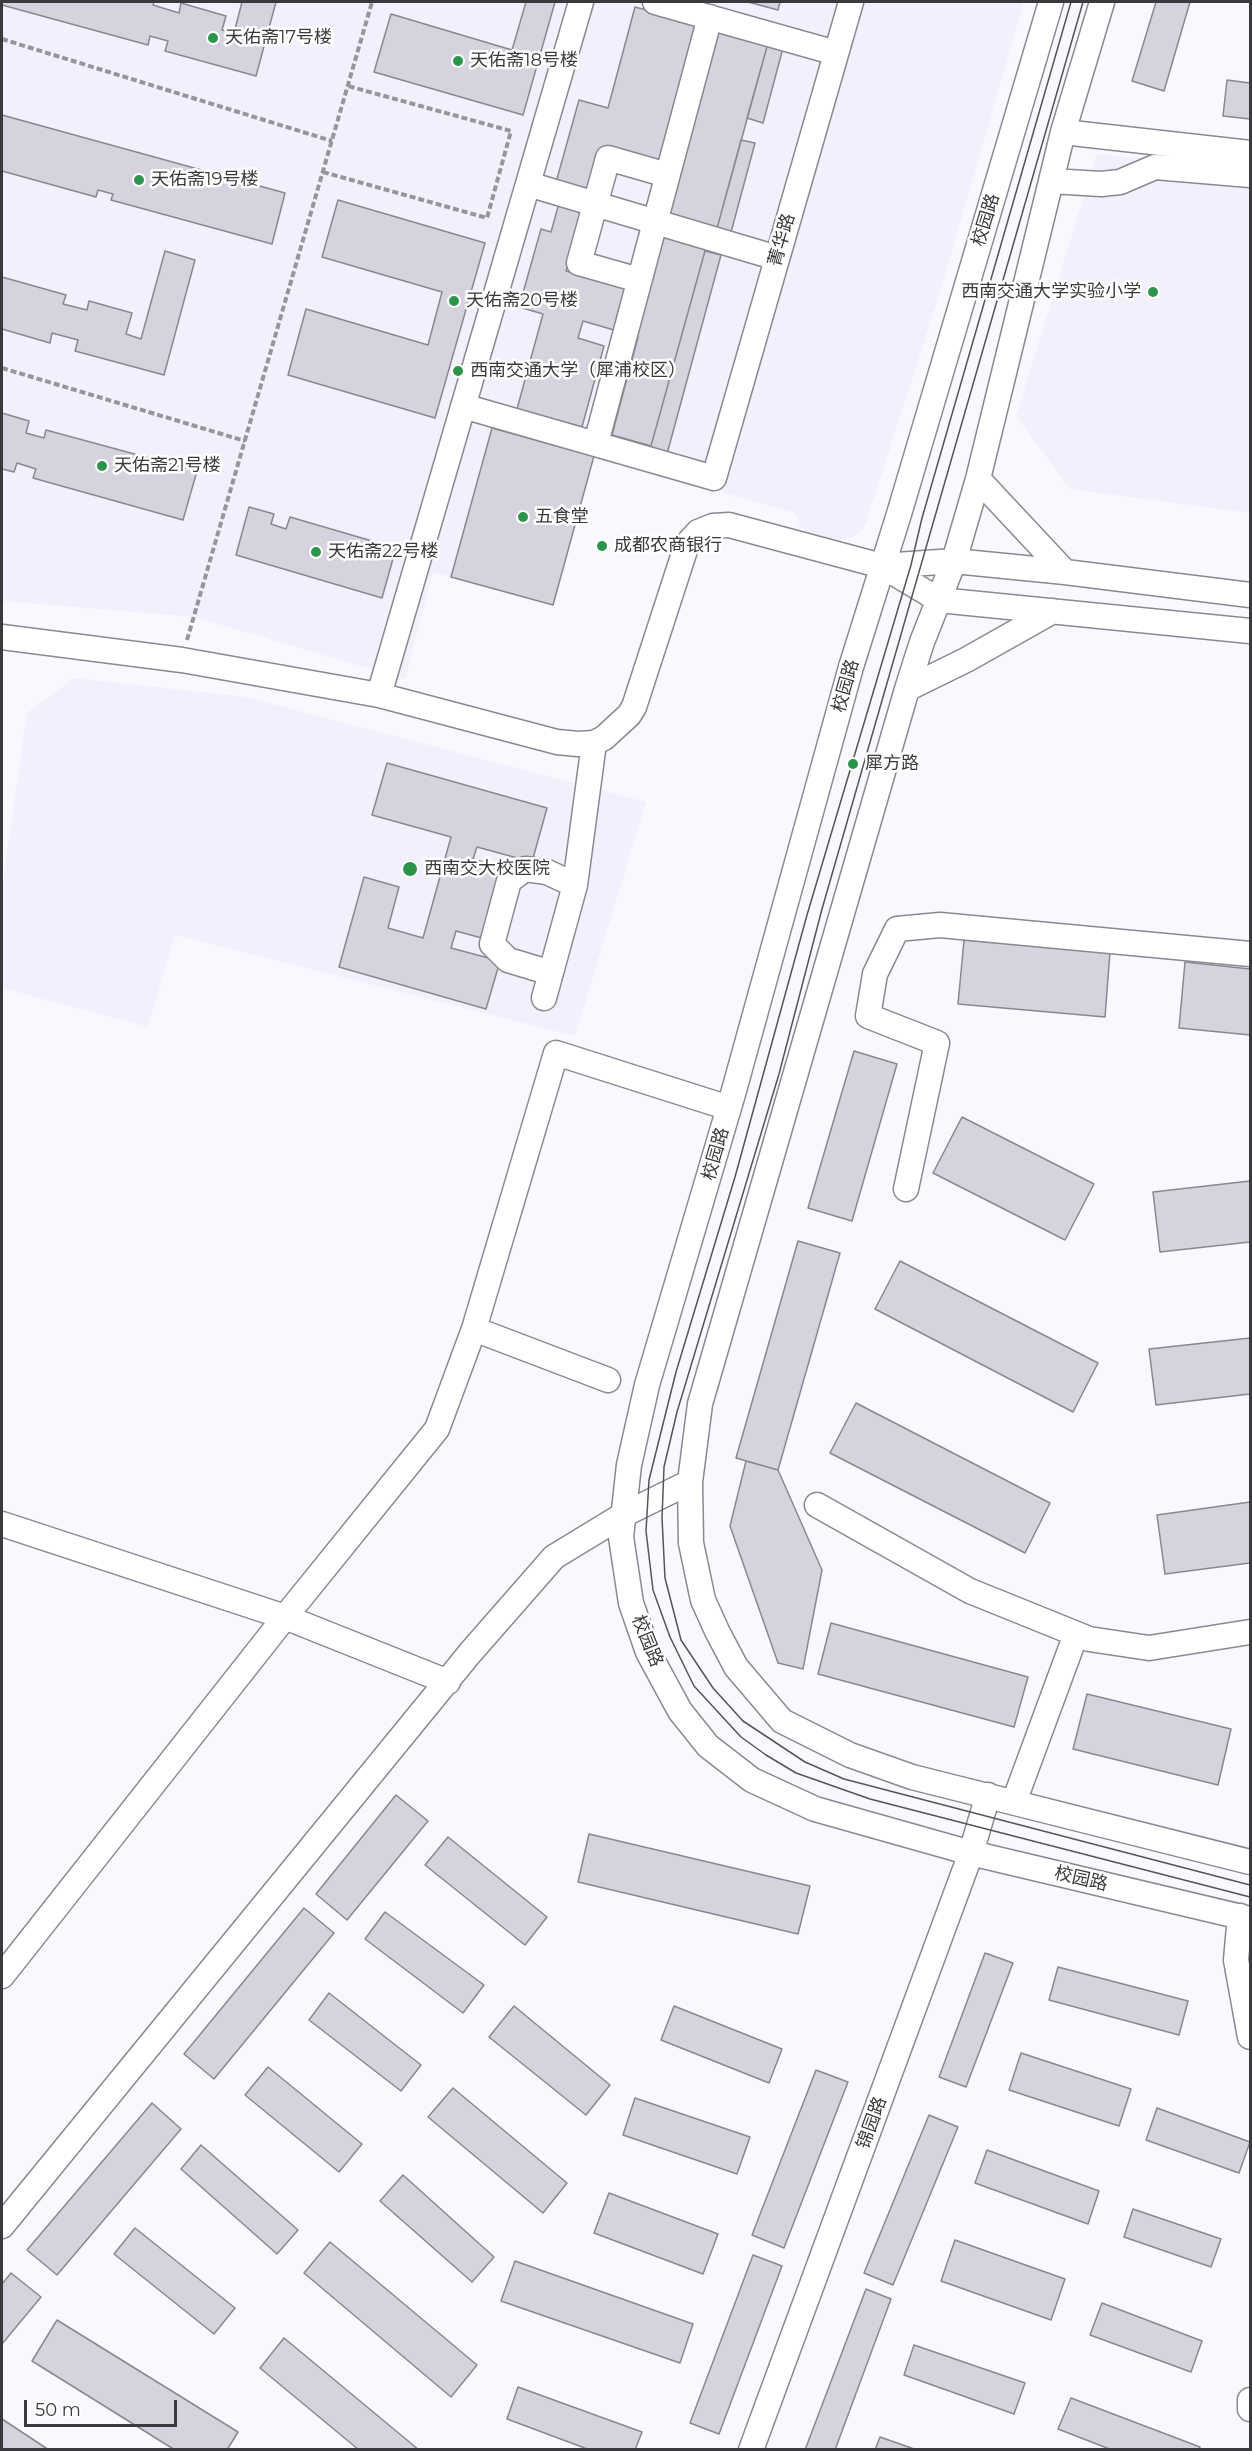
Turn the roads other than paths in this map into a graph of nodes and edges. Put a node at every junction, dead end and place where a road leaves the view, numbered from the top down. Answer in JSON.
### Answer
{"nodes":[{"id":1,"x":581,"y":2,"type":"edge"},
{"id":2,"x":654,"y":2,"type":"edge"},
{"id":3,"x":850,"y":2,"type":"edge"},
{"id":4,"x":1051,"y":2,"type":"edge"},
{"id":5,"x":1102,"y":2,"type":"edge"},
{"id":6,"x":710,"y":17,"type":"junction"},
{"id":7,"x":836,"y":53,"type":"junction"},
{"id":8,"x":1063,"y":132,"type":"junction"},
{"id":9,"x":1251,"y":153,"type":"edge"},
{"id":10,"x":667,"y":175,"type":"junction"},
{"id":11,"x":1251,"y":175,"type":"edge"},
{"id":12,"x":1051,"y":181,"type":"junction"},
{"id":13,"x":528,"y":184,"type":"junction"},
{"id":14,"x":595,"y":204,"type":"junction"},
{"id":15,"x":654,"y":222,"type":"junction"},
{"id":16,"x":777,"y":258,"type":"junction"},
{"id":17,"x":639,"y":280,"type":"junction"},
{"id":18,"x":463,"y":406,"type":"junction"},
{"id":19,"x":596,"y":443,"type":"junction"},
{"id":20,"x":978,"y":479,"type":"junction"},
{"id":21,"x":954,"y":561,"type":"junction"},
{"id":22,"x":882,"y":566,"type":"junction"},
{"id":23,"x":1065,"y":572,"type":"junction"},
{"id":24,"x":1251,"y":595,"type":"edge"},
{"id":25,"x":939,"y":600,"type":"junction"},
{"id":26,"x":1053,"y":611,"type":"junction"},
{"id":27,"x":1251,"y":630,"type":"edge"},
{"id":28,"x":2,"y":637,"type":"edge"},
{"id":29,"x":908,"y":689,"type":"junction"},
{"id":30,"x":379,"y":695,"type":"junction"},
{"id":31,"x":594,"y":743,"type":"junction"},
{"id":32,"x":575,"y":885,"type":"junction"},
{"id":33,"x":1251,"y":954,"type":"edge"},
{"id":34,"x":551,"y":973,"type":"junction"},
{"id":35,"x":544,"y":998,"type":"dead end"},
{"id":36,"x":729,"y":1107,"type":"junction"},
{"id":37,"x":906,"y":1189,"type":"dead end"},
{"id":38,"x":474,"y":1329,"type":"junction"},
{"id":39,"x":608,"y":1380,"type":"dead end"},
{"id":40,"x":690,"y":1482,"type":"junction"},
{"id":41,"x":817,"y":1505,"type":"dead end"},
{"id":42,"x":623,"y":1515,"type":"junction"},
{"id":43,"x":2,"y":1524,"type":"edge"},
{"id":44,"x":285,"y":1617,"type":"junction"},
{"id":45,"x":1251,"y":1632,"type":"edge"},
{"id":46,"x":1076,"y":1634,"type":"junction"},
{"id":47,"x":448,"y":1682,"type":"junction"},
{"id":48,"x":988,"y":1795,"type":"junction"},
{"id":49,"x":1014,"y":1802,"type":"junction"},
{"id":50,"x":971,"y":1853,"type":"junction"},
{"id":51,"x":1251,"y":1862,"type":"edge"},
{"id":52,"x":1245,"y":1917,"type":"edge"},
{"id":53,"x":2,"y":1976,"type":"edge"},
{"id":54,"x":1251,"y":2037,"type":"edge"},
{"id":55,"x":2,"y":2226,"type":"edge"},
{"id":56,"x":1251,"y":2400,"type":"edge"},
{"id":57,"x":1251,"y":2409,"type":"edge"},
{"id":58,"x":751,"y":2450,"type":"edge"}],
"edges":[{"from":1,"to":13,"type":"street"},
{"from":2,"to":6,"type":"street"},
{"from":3,"to":7,"type":"street","name":"菁华路"},
{"from":4,"to":22,"type":"street","name":"校园路"},
{"from":5,"to":8,"type":"street"},
{"from":6,"to":7,"type":"street"},
{"from":6,"to":10,"type":"street"},
{"from":7,"to":16,"type":"street","name":"菁华路"},
{"from":8,"to":9,"type":"street"},
{"from":8,"to":12,"type":"street"},
{"from":10,"to":14,"type":"street"},
{"from":10,"to":15,"type":"street"},
{"from":11,"to":12,"type":"street"},
{"from":12,"to":20,"type":"street"},
{"from":13,"to":14,"type":"street"},
{"from":13,"to":18,"type":"street"},
{"from":14,"to":15,"type":"street"},
{"from":14,"to":17,"type":"street"},
{"from":15,"to":16,"type":"street"},
{"from":15,"to":17,"type":"street"},
{"from":16,"to":19,"type":"street","name":"菁华路"},
{"from":17,"to":19,"type":"street"},
{"from":18,"to":19,"type":"street"},
{"from":18,"to":30,"type":"street"},
{"from":20,"to":21,"type":"street"},
{"from":20,"to":23,"type":"street"},
{"from":21,"to":22,"type":"street"},
{"from":21,"to":23,"type":"street"},
{"from":21,"to":25,"type":"street"},
{"from":22,"to":25,"type":"street"},
{"from":22,"to":31,"type":"street"},
{"from":22,"to":36,"type":"street","name":"校园路"},
{"from":23,"to":24,"type":"street"},
{"from":25,"to":26,"type":"street"},
{"from":25,"to":29,"type":"street"},
{"from":26,"to":27,"type":"street"},
{"from":26,"to":29,"type":"street"},
{"from":28,"to":30,"type":"street"},
{"from":29,"to":40,"type":"street"},
{"from":30,"to":31,"type":"street"},
{"from":31,"to":32,"type":"street"},
{"from":32,"to":34,"type":"street"},
{"from":32,"to":34,"type":"street"},
{"from":33,"to":37,"type":"street"},
{"from":34,"to":35,"type":"street"},
{"from":36,"to":38,"type":"street"},
{"from":36,"to":42,"type":"street","name":"校园路"},
{"from":38,"to":39,"type":"street"},
{"from":38,"to":44,"type":"street"},
{"from":40,"to":42,"type":"street"},
{"from":40,"to":48,"type":"street"},
{"from":41,"to":46,"type":"street"},
{"from":42,"to":47,"type":"street"},
{"from":42,"to":50,"type":"street","name":"校园路"},
{"from":43,"to":44,"type":"street"},
{"from":44,"to":47,"type":"street"},
{"from":44,"to":53,"type":"street"},
{"from":45,"to":46,"type":"street"},
{"from":46,"to":49,"type":"street"},
{"from":47,"to":55,"type":"street"},
{"from":48,"to":49,"type":"street"},
{"from":48,"to":50,"type":"street","name":"锦园路"},
{"from":49,"to":51,"type":"street"},
{"from":50,"to":52,"type":"street","name":"校园路"},
{"from":50,"to":58,"type":"street","name":"锦园路"},
{"from":52,"to":54,"type":"street"},
{"from":56,"to":57,"type":"street"}]}
